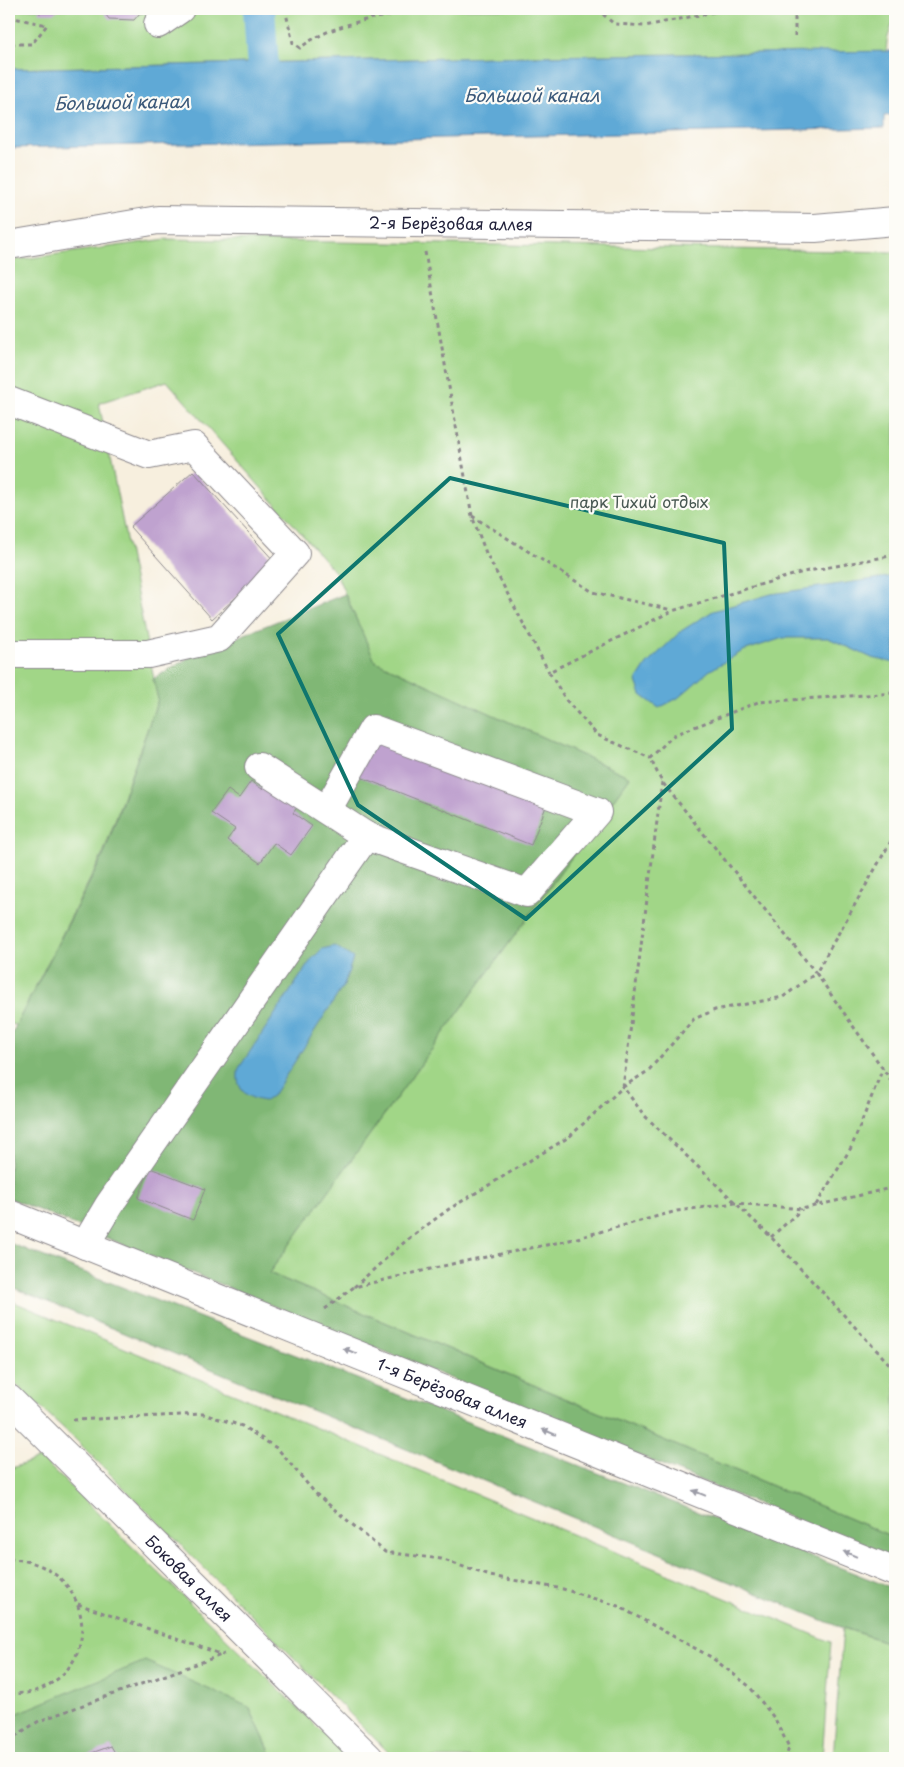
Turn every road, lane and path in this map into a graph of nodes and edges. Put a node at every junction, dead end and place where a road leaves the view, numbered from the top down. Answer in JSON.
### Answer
{"nodes":[{"id":1,"x":285,"y":9,"type":"edge"},
{"id":2,"x":403,"y":9,"type":"edge"},
{"id":3,"x":597,"y":9,"type":"edge"},
{"id":4,"x":729,"y":9,"type":"edge"},
{"id":5,"x":795,"y":9,"type":"edge"},
{"id":6,"x":9,"y":17,"type":"edge"},
{"id":7,"x":795,"y":36,"type":"dead end"},
{"id":8,"x":9,"y":44,"type":"edge"},
{"id":9,"x":895,"y":221,"type":"edge"},
{"id":10,"x":420,"y":223,"type":"junction"},
{"id":11,"x":9,"y":245,"type":"edge"},
{"id":12,"x":9,"y":401,"type":"edge"},
{"id":13,"x":472,"y":516,"type":"junction"},
{"id":14,"x":895,"y":555,"type":"edge"},
{"id":15,"x":672,"y":610,"type":"junction"},
{"id":16,"x":9,"y":654,"type":"edge"},
{"id":17,"x":549,"y":672,"type":"junction"},
{"id":18,"x":895,"y":693,"type":"edge"},
{"id":19,"x":650,"y":758,"type":"junction"},
{"id":20,"x":259,"y":768,"type":"dead end"},
{"id":21,"x":662,"y":782,"type":"junction"},
{"id":22,"x":327,"y":810,"type":"junction"},
{"id":23,"x":895,"y":834,"type":"edge"},
{"id":24,"x":366,"y":836,"type":"junction"},
{"id":25,"x":816,"y":973,"type":"junction"},
{"id":26,"x":883,"y":1068,"type":"junction"},
{"id":27,"x":895,"y":1086,"type":"edge"},
{"id":28,"x":623,"y":1087,"type":"junction"},
{"id":29,"x":895,"y":1187,"type":"edge"},
{"id":30,"x":736,"y":1203,"type":"junction"},
{"id":31,"x":816,"y":1206,"type":"junction"},
{"id":32,"x":802,"y":1209,"type":"junction"},
{"id":33,"x":9,"y":1214,"type":"edge"},
{"id":34,"x":771,"y":1237,"type":"junction"},
{"id":35,"x":85,"y":1245,"type":"junction"},
{"id":36,"x":354,"y":1288,"type":"junction"},
{"id":37,"x":322,"y":1311,"type":"dead end"},
{"id":38,"x":895,"y":1370,"type":"edge"},
{"id":39,"x":9,"y":1399,"type":"edge"},
{"id":40,"x":31,"y":1422,"type":"junction"},
{"id":41,"x":9,"y":1559,"type":"edge"},
{"id":42,"x":895,"y":1572,"type":"edge"},
{"id":43,"x":78,"y":1604,"type":"junction"},
{"id":44,"x":245,"y":1634,"type":"junction"},
{"id":45,"x":223,"y":1656,"type":"junction"},
{"id":46,"x":9,"y":1694,"type":"edge"},
{"id":47,"x":9,"y":1758,"type":"edge"},
{"id":48,"x":369,"y":1758,"type":"edge"},
{"id":49,"x":786,"y":1758,"type":"edge"}],
"edges":[{"from":1,"to":2,"type":"path"},
{"from":3,"to":4,"type":"path"},
{"from":5,"to":7,"type":"path"},
{"from":6,"to":8,"type":"path"},
{"from":9,"to":10,"type":"street","name":"2-я Берёзовая аллея"},
{"from":10,"to":11,"type":"street","name":"2-я Берёзовая аллея"},
{"from":10,"to":13,"type":"path"},
{"from":12,"to":16,"type":"street"},
{"from":13,"to":15,"type":"path"},
{"from":13,"to":17,"type":"path"},
{"from":14,"to":15,"type":"path"},
{"from":15,"to":17,"type":"path"},
{"from":17,"to":19,"type":"path"},
{"from":18,"to":19,"type":"path"},
{"from":19,"to":21,"type":"path"},
{"from":20,"to":22,"type":"street"},
{"from":21,"to":25,"type":"path"},
{"from":21,"to":28,"type":"path"},
{"from":22,"to":24,"type":"street"},
{"from":22,"to":24,"type":"street"},
{"from":23,"to":25,"type":"path"},
{"from":24,"to":35,"type":"street"},
{"from":25,"to":26,"type":"path"},
{"from":25,"to":28,"type":"path"},
{"from":26,"to":27,"type":"path"},
{"from":26,"to":31,"type":"path"},
{"from":28,"to":30,"type":"path"},
{"from":28,"to":36,"type":"path"},
{"from":29,"to":31,"type":"path"},
{"from":30,"to":32,"type":"path"},
{"from":30,"to":34,"type":"path"},
{"from":30,"to":36,"type":"path"},
{"from":31,"to":32,"type":"path"},
{"from":32,"to":34,"type":"path"},
{"from":33,"to":35,"type":"street","name":"1-я Берёзовая аллея"},
{"from":34,"to":38,"type":"path"},
{"from":42,"to":35,"type":"street","name":"1-я Берёзовая аллея","one_way":true},
{"from":36,"to":37,"type":"path"},
{"from":39,"to":40,"type":"street","name":"Боковая аллея"},
{"from":40,"to":44,"type":"street","name":"Боковая аллея"},
{"from":40,"to":49,"type":"path"},
{"from":41,"to":43,"type":"path"},
{"from":43,"to":45,"type":"path"},
{"from":43,"to":46,"type":"path"},
{"from":44,"to":45,"type":"path"},
{"from":44,"to":48,"type":"street","name":"Боковая аллея"},
{"from":45,"to":47,"type":"path"}]}
